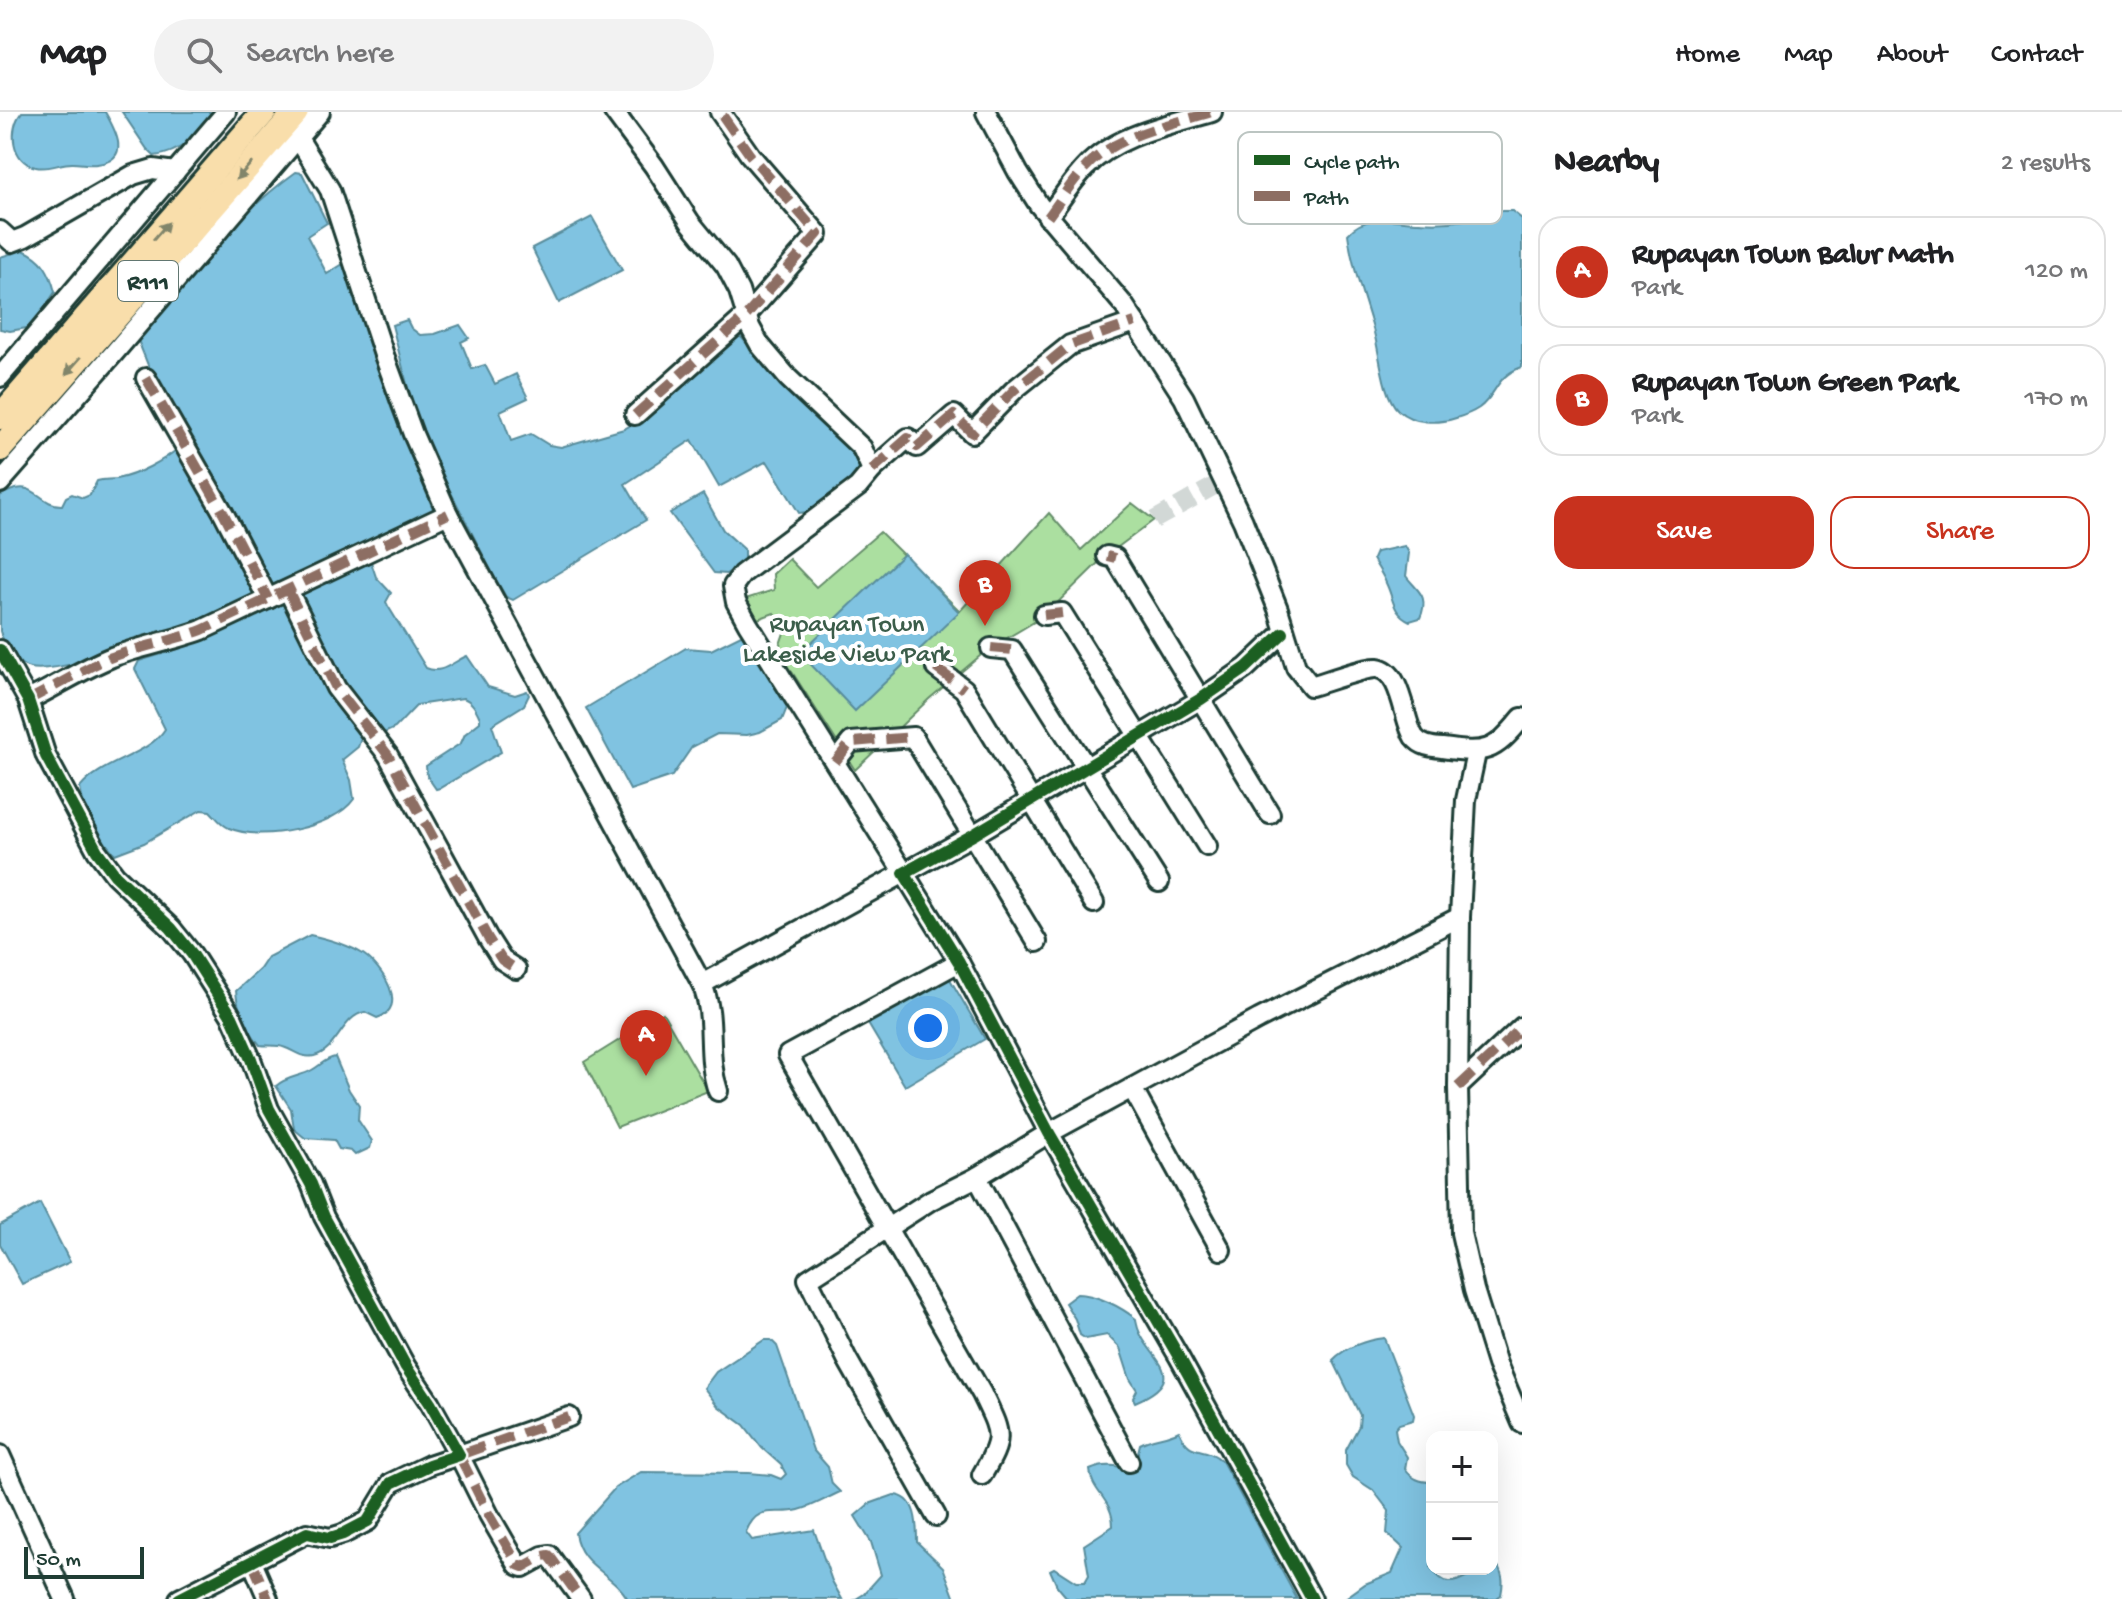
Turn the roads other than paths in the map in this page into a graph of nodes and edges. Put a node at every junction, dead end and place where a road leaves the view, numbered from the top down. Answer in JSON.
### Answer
{"nodes":[{"id":1,"x":226,"y":112,"type":"edge"},
{"id":2,"x":264,"y":112,"type":"edge"},
{"id":3,"x":296,"y":112,"type":"edge"},
{"id":4,"x":320,"y":112,"type":"edge"},
{"id":5,"x":614,"y":112,"type":"edge"},
{"id":6,"x":720,"y":112,"type":"edge"},
{"id":7,"x":986,"y":112,"type":"edge"},
{"id":8,"x":1212,"y":112,"type":"edge"},
{"id":9,"x":298,"y":138,"type":"junction"},
{"id":10,"x":175,"y":172,"type":"junction"},
{"id":11,"x":1048,"y":217,"type":"junction"},
{"id":12,"x":0,"y":231,"type":"edge"},
{"id":13,"x":747,"y":315,"type":"junction"},
{"id":14,"x":1135,"y":322,"type":"junction"},
{"id":15,"x":0,"y":377,"type":"edge"},
{"id":16,"x":146,"y":378,"type":"dead end"},
{"id":17,"x":635,"y":415,"type":"dead end"},
{"id":18,"x":0,"y":417,"type":"edge"},
{"id":19,"x":0,"y":449,"type":"edge"},
{"id":20,"x":872,"y":470,"type":"junction"},
{"id":21,"x":0,"y":483,"type":"edge"},
{"id":22,"x":448,"y":514,"type":"junction"},
{"id":23,"x":1111,"y":557,"type":"dead end"},
{"id":24,"x":288,"y":590,"type":"junction"},
{"id":25,"x":268,"y":599,"type":"junction"},
{"id":26,"x":1053,"y":614,"type":"dead end"},
{"id":27,"x":1283,"y":633,"type":"junction"},
{"id":28,"x":991,"y":648,"type":"dead end"},
{"id":29,"x":0,"y":650,"type":"edge"},
{"id":30,"x":936,"y":668,"type":"dead end"},
{"id":31,"x":1201,"y":699,"type":"junction"},
{"id":32,"x":28,"y":700,"type":"junction"},
{"id":33,"x":1522,"y":718,"type":"edge"},
{"id":34,"x":1137,"y":736,"type":"junction"},
{"id":35,"x":1476,"y":753,"type":"junction"},
{"id":36,"x":835,"y":762,"type":"junction"},
{"id":37,"x":1084,"y":768,"type":"junction"},
{"id":38,"x":1032,"y":799,"type":"junction"},
{"id":39,"x":1270,"y":814,"type":"dead end"},
{"id":40,"x":973,"y":835,"type":"junction"},
{"id":41,"x":1207,"y":846,"type":"dead end"},
{"id":42,"x":904,"y":873,"type":"junction"},
{"id":43,"x":1159,"y":882,"type":"dead end"},
{"id":44,"x":1094,"y":903,"type":"dead end"},
{"id":45,"x":1460,"y":917,"type":"junction"},
{"id":46,"x":1037,"y":942,"type":"dead end"},
{"id":47,"x":959,"y":962,"type":"junction"},
{"id":48,"x":516,"y":969,"type":"dead end"},
{"id":49,"x":702,"y":984,"type":"junction"},
{"id":50,"x":1522,"y":1027,"type":"edge"},
{"id":51,"x":1458,"y":1087,"type":"junction"},
{"id":52,"x":1132,"y":1088,"type":"junction"},
{"id":53,"x":718,"y":1091,"type":"dead end"},
{"id":54,"x":1049,"y":1133,"type":"junction"},
{"id":55,"x":977,"y":1177,"type":"junction"},
{"id":56,"x":888,"y":1229,"type":"junction"},
{"id":57,"x":1221,"y":1250,"type":"dead end"},
{"id":58,"x":569,"y":1417,"type":"dead end"},
{"id":59,"x":1522,"y":1423,"type":"edge"},
{"id":60,"x":0,"y":1455,"type":"edge"},
{"id":61,"x":459,"y":1455,"type":"junction"},
{"id":62,"x":1129,"y":1462,"type":"dead end"},
{"id":63,"x":982,"y":1475,"type":"dead end"},
{"id":64,"x":936,"y":1516,"type":"dead end"},
{"id":65,"x":252,"y":1562,"type":"junction"},
{"id":66,"x":65,"y":1599,"type":"edge"},
{"id":67,"x":179,"y":1599,"type":"edge"},
{"id":68,"x":268,"y":1599,"type":"edge"},
{"id":69,"x":581,"y":1599,"type":"edge"},
{"id":70,"x":1312,"y":1599,"type":"edge"}],
"edges":[{"from":1,"to":10,"type":"street"},
{"from":18,"to":2,"type":"main road","number":"R111","one_way":true},
{"from":3,"to":19,"type":"main road","number":"R111","one_way":true},
{"from":4,"to":9,"type":"street"},
{"from":5,"to":13,"type":"street"},
{"from":6,"to":13,"type":"street"},
{"from":7,"to":11,"type":"street"},
{"from":8,"to":11,"type":"street"},
{"from":9,"to":21,"type":"street"},
{"from":9,"to":22,"type":"street"},
{"from":10,"to":12,"type":"street"},
{"from":10,"to":15,"type":"street"},
{"from":11,"to":14,"type":"street"},
{"from":13,"to":17,"type":"street"},
{"from":13,"to":20,"type":"street"},
{"from":14,"to":20,"type":"street"},
{"from":14,"to":27,"type":"street"},
{"from":16,"to":25,"type":"street"},
{"from":20,"to":36,"type":"street"},
{"from":22,"to":24,"type":"street"},
{"from":22,"to":49,"type":"street"},
{"from":23,"to":31,"type":"street"},
{"from":24,"to":25,"type":"street"},
{"from":24,"to":48,"type":"street"},
{"from":25,"to":32,"type":"street"},
{"from":26,"to":34,"type":"street"},
{"from":27,"to":31,"type":"street"},
{"from":27,"to":35,"type":"street"},
{"from":28,"to":37,"type":"street"},
{"from":29,"to":32,"type":"street"},
{"from":30,"to":38,"type":"street"},
{"from":31,"to":34,"type":"street"},
{"from":31,"to":39,"type":"street"},
{"from":32,"to":61,"type":"street"},
{"from":33,"to":35,"type":"street"},
{"from":34,"to":37,"type":"street"},
{"from":34,"to":41,"type":"street"},
{"from":35,"to":45,"type":"street"},
{"from":36,"to":40,"type":"street"},
{"from":36,"to":42,"type":"street"},
{"from":37,"to":38,"type":"street"},
{"from":37,"to":43,"type":"street"},
{"from":38,"to":40,"type":"street"},
{"from":38,"to":44,"type":"street"},
{"from":40,"to":42,"type":"street"},
{"from":40,"to":46,"type":"street"},
{"from":42,"to":47,"type":"street"},
{"from":42,"to":49,"type":"street"},
{"from":45,"to":51,"type":"street"},
{"from":45,"to":52,"type":"street"},
{"from":47,"to":54,"type":"street"},
{"from":47,"to":56,"type":"street"},
{"from":49,"to":53,"type":"street"},
{"from":50,"to":51,"type":"street"},
{"from":51,"to":59,"type":"street"},
{"from":52,"to":54,"type":"street"},
{"from":52,"to":57,"type":"street"},
{"from":54,"to":55,"type":"street"},
{"from":54,"to":70,"type":"street"},
{"from":55,"to":56,"type":"street"},
{"from":55,"to":62,"type":"street"},
{"from":56,"to":63,"type":"street"},
{"from":56,"to":64,"type":"street"},
{"from":58,"to":61,"type":"street"},
{"from":60,"to":66,"type":"street"},
{"from":61,"to":65,"type":"street"},
{"from":61,"to":69,"type":"street"},
{"from":65,"to":67,"type":"street"},
{"from":65,"to":68,"type":"street"}]}
